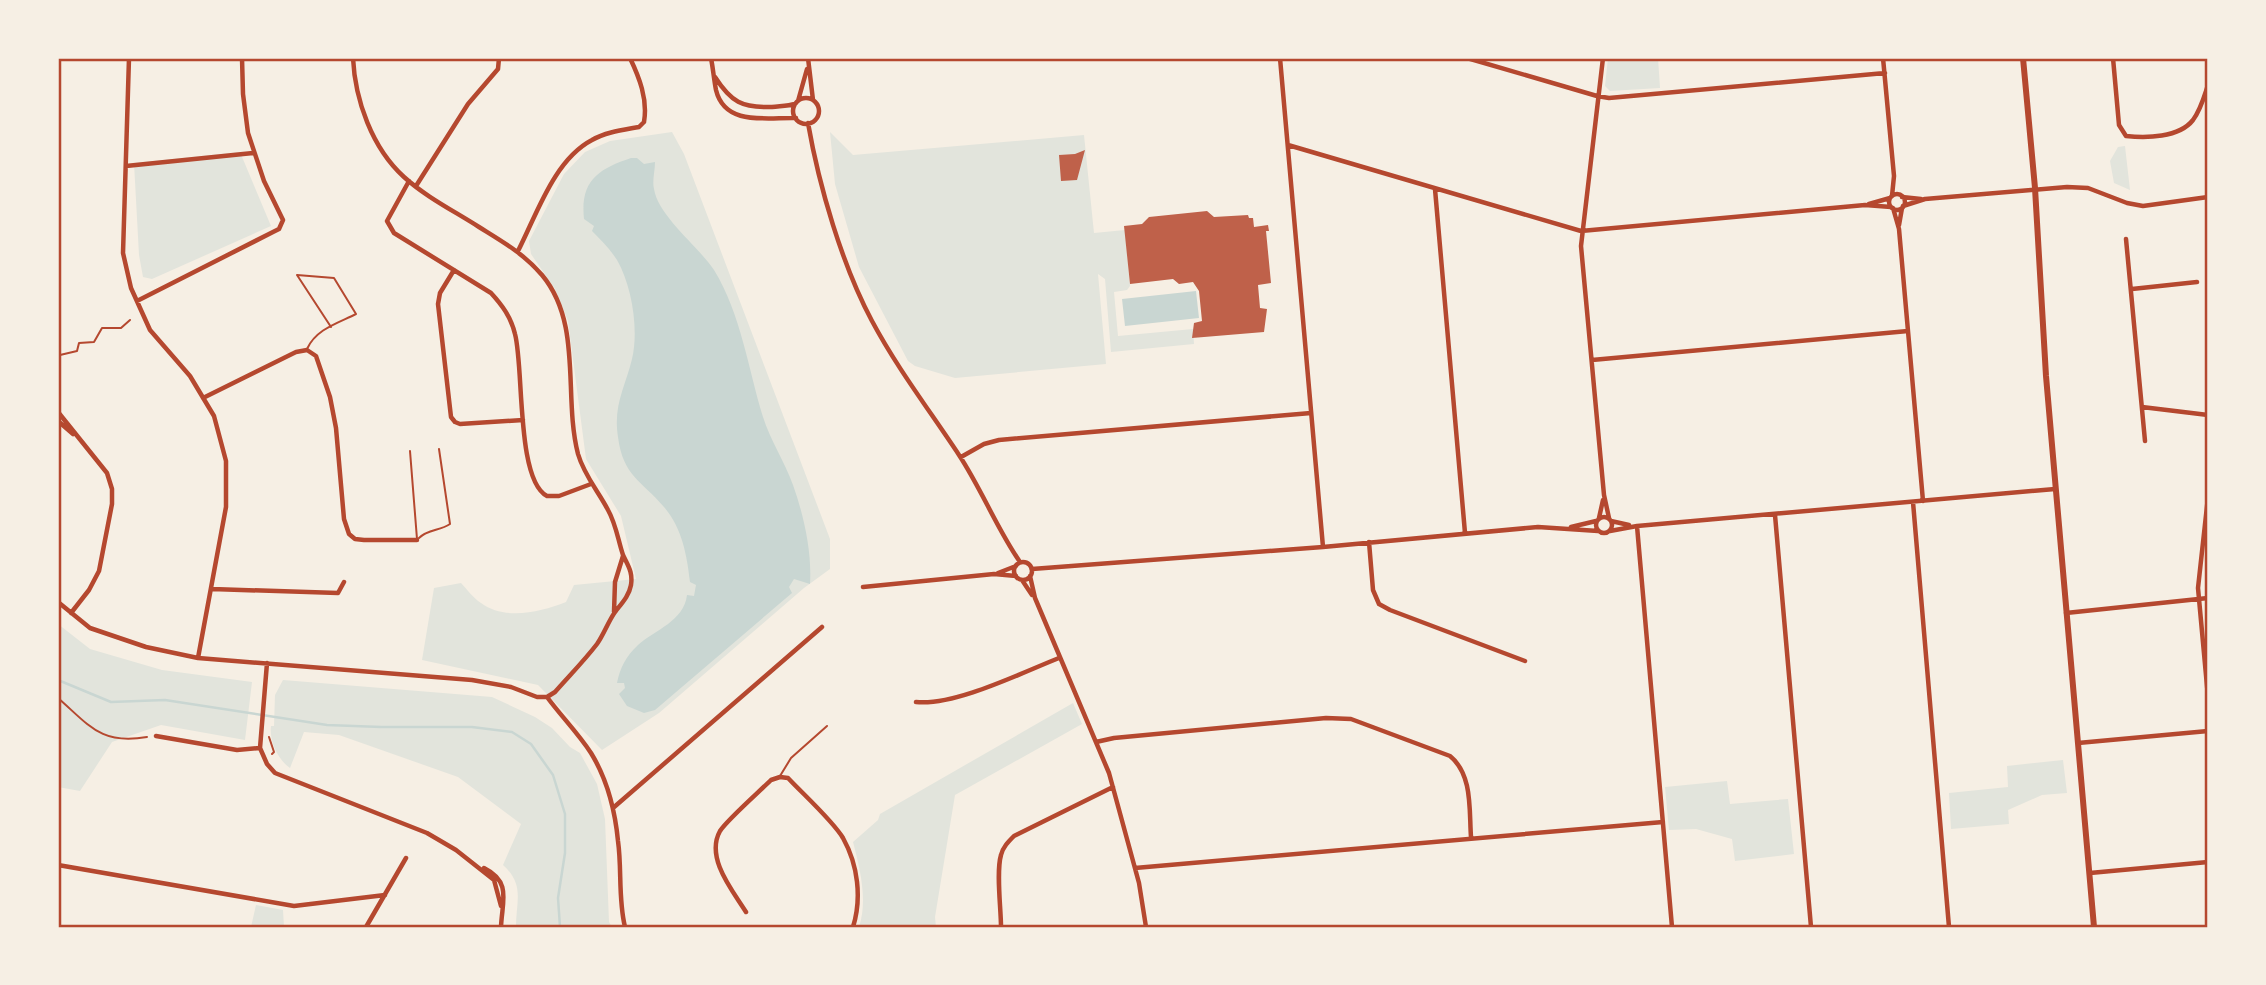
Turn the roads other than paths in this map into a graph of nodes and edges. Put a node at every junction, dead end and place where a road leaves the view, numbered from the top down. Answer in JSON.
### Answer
{"nodes":[{"id":1,"x":128,"y":58,"type":"edge"},
{"id":2,"x":242,"y":58,"type":"edge"},
{"id":3,"x":353,"y":58,"type":"edge"},
{"id":4,"x":499,"y":58,"type":"edge"},
{"id":5,"x":630,"y":58,"type":"edge"},
{"id":6,"x":711,"y":58,"type":"edge"},
{"id":7,"x":808,"y":58,"type":"edge"},
{"id":8,"x":1280,"y":58,"type":"edge"},
{"id":9,"x":1467,"y":58,"type":"edge"},
{"id":10,"x":1602,"y":58,"type":"edge"},
{"id":11,"x":1884,"y":58,"type":"edge"},
{"id":12,"x":2023,"y":58,"type":"edge"},
{"id":13,"x":2113,"y":58,"type":"edge"},
{"id":14,"x":808,"y":65,"type":"junction"},
{"id":15,"x":1885,"y":73,"type":"junction"},
{"id":16,"x":715,"y":76,"type":"junction"},
{"id":17,"x":2208,"y":85,"type":"edge"},
{"id":18,"x":1597,"y":96,"type":"junction"},
{"id":19,"x":813,"y":100,"type":"junction"},
{"id":20,"x":797,"y":102,"type":"junction"},
{"id":21,"x":749,"y":106,"type":"junction"},
{"id":22,"x":744,"y":118,"type":"junction"},
{"id":23,"x":796,"y":118,"type":"junction"},
{"id":24,"x":808,"y":123,"type":"junction"},
{"id":25,"x":1288,"y":145,"type":"junction"},
{"id":26,"x":254,"y":153,"type":"junction"},
{"id":27,"x":125,"y":166,"type":"junction"},
{"id":28,"x":1894,"y":176,"type":"junction"},
{"id":29,"x":409,"y":180,"type":"junction"},
{"id":30,"x":416,"y":186,"type":"junction"},
{"id":31,"x":1435,"y":188,"type":"junction"},
{"id":32,"x":2035,"y":188,"type":"junction"},
{"id":33,"x":1902,"y":196,"type":"junction"},
{"id":34,"x":1891,"y":197,"type":"junction"},
{"id":35,"x":2208,"y":197,"type":"edge"},
{"id":36,"x":1925,"y":200,"type":"junction"},
{"id":37,"x":1865,"y":205,"type":"junction"},
{"id":38,"x":1902,"y":207,"type":"junction"},
{"id":39,"x":1892,"y":208,"type":"junction"},
{"id":40,"x":1899,"y":229,"type":"junction"},
{"id":41,"x":1581,"y":231,"type":"junction"},
{"id":42,"x":2126,"y":239,"type":"dead end"},
{"id":43,"x":517,"y":251,"type":"junction"},
{"id":44,"x":454,"y":270,"type":"junction"},
{"id":45,"x":2197,"y":282,"type":"dead end"},
{"id":46,"x":2132,"y":289,"type":"junction"},
{"id":47,"x":137,"y":301,"type":"junction"},
{"id":48,"x":331,"y":327,"type":"junction"},
{"id":49,"x":1908,"y":331,"type":"junction"},
{"id":50,"x":307,"y":350,"type":"junction"},
{"id":51,"x":1592,"y":360,"type":"junction"},
{"id":52,"x":203,"y":398,"type":"junction"},
{"id":53,"x":2142,"y":407,"type":"junction"},
{"id":54,"x":58,"y":412,"type":"edge"},
{"id":55,"x":1311,"y":413,"type":"junction"},
{"id":56,"x":2208,"y":415,"type":"edge"},
{"id":57,"x":523,"y":420,"type":"junction"},
{"id":58,"x":58,"y":421,"type":"edge"},
{"id":59,"x":79,"y":439,"type":"junction"},
{"id":60,"x":2145,"y":441,"type":"dead end"},
{"id":61,"x":439,"y":449,"type":"dead end"},
{"id":62,"x":410,"y":451,"type":"dead end"},
{"id":63,"x":961,"y":457,"type":"junction"},
{"id":64,"x":591,"y":484,"type":"junction"},
{"id":65,"x":2056,"y":489,"type":"junction"},
{"id":66,"x":1604,"y":495,"type":"junction"},
{"id":67,"x":2208,"y":497,"type":"edge"},
{"id":68,"x":1923,"y":501,"type":"junction"},
{"id":69,"x":1913,"y":502,"type":"junction"},
{"id":70,"x":1775,"y":515,"type":"junction"},
{"id":71,"x":1598,"y":519,"type":"junction"},
{"id":72,"x":1610,"y":519,"type":"junction"},
{"id":73,"x":1637,"y":526,"type":"junction"},
{"id":74,"x":1566,"y":528,"type":"junction"},
{"id":75,"x":1598,"y":531,"type":"junction"},
{"id":76,"x":1610,"y":531,"type":"junction"},
{"id":77,"x":1465,"y":533,"type":"junction"},
{"id":78,"x":417,"y":540,"type":"junction"},
{"id":79,"x":1369,"y":542,"type":"junction"},
{"id":80,"x":1323,"y":547,"type":"junction"},
{"id":81,"x":624,"y":555,"type":"junction"},
{"id":82,"x":1018,"y":564,"type":"junction"},
{"id":83,"x":1032,"y":569,"type":"junction"},
{"id":84,"x":994,"y":574,"type":"junction"},
{"id":85,"x":1016,"y":576,"type":"junction"},
{"id":86,"x":1030,"y":576,"type":"junction"},
{"id":87,"x":1022,"y":580,"type":"junction"},
{"id":88,"x":344,"y":582,"type":"dead end"},
{"id":89,"x":863,"y":587,"type":"dead end"},
{"id":90,"x":212,"y":589,"type":"junction"},
{"id":91,"x":1035,"y":598,"type":"junction"},
{"id":92,"x":2208,"y":598,"type":"edge"},
{"id":93,"x":2199,"y":600,"type":"junction"},
{"id":94,"x":58,"y":602,"type":"edge"},
{"id":95,"x":71,"y":613,"type":"junction"},
{"id":96,"x":2066,"y":613,"type":"junction"},
{"id":97,"x":613,"y":614,"type":"junction"},
{"id":98,"x":822,"y":627,"type":"dead end"},
{"id":99,"x":198,"y":658,"type":"junction"},
{"id":100,"x":1059,"y":658,"type":"junction"},
{"id":101,"x":1525,"y":661,"type":"dead end"},
{"id":102,"x":267,"y":663,"type":"junction"},
{"id":103,"x":547,"y":697,"type":"junction"},
{"id":104,"x":2208,"y":697,"type":"edge"},
{"id":105,"x":916,"y":702,"type":"dead end"},
{"id":106,"x":827,"y":726,"type":"dead end"},
{"id":107,"x":2208,"y":731,"type":"edge"},
{"id":108,"x":156,"y":736,"type":"road end"},
{"id":109,"x":1096,"y":742,"type":"junction"},
{"id":110,"x":2078,"y":743,"type":"junction"},
{"id":111,"x":260,"y":748,"type":"junction"},
{"id":112,"x":780,"y":777,"type":"junction"},
{"id":113,"x":1113,"y":787,"type":"junction"},
{"id":114,"x":613,"y":808,"type":"junction"},
{"id":115,"x":1663,"y":822,"type":"junction"},
{"id":116,"x":1471,"y":837,"type":"junction"},
{"id":117,"x":406,"y":858,"type":"dead end"},
{"id":118,"x":2208,"y":862,"type":"edge"},
{"id":119,"x":58,"y":865,"type":"edge"},
{"id":120,"x":1135,"y":869,"type":"junction"},
{"id":121,"x":2090,"y":873,"type":"junction"},
{"id":122,"x":385,"y":895,"type":"junction"},
{"id":123,"x":746,"y":912,"type":"dead end"},
{"id":124,"x":366,"y":927,"type":"edge"},
{"id":125,"x":501,"y":927,"type":"edge"},
{"id":126,"x":625,"y":927,"type":"edge"},
{"id":127,"x":853,"y":927,"type":"edge"},
{"id":128,"x":1001,"y":927,"type":"edge"},
{"id":129,"x":1146,"y":927,"type":"edge"},
{"id":130,"x":1672,"y":927,"type":"edge"},
{"id":131,"x":1811,"y":927,"type":"edge"},
{"id":132,"x":1949,"y":927,"type":"edge"},
{"id":133,"x":2094,"y":927,"type":"edge"}],
"edges":[{"from":1,"to":27,"type":"street"},
{"from":2,"to":26,"type":"street"},
{"from":3,"to":29,"type":"street"},
{"from":4,"to":30,"type":"street"},
{"from":5,"to":43,"type":"street"},
{"from":6,"to":16,"type":"street"},
{"from":7,"to":14,"type":"street"},
{"from":8,"to":25,"type":"street"},
{"from":9,"to":18,"type":"street"},
{"from":10,"to":18,"type":"street"},
{"from":11,"to":15,"type":"street"},
{"from":12,"to":32,"type":"main road"},
{"from":13,"to":17,"type":"street"},
{"from":14,"to":19,"type":"street"},
{"from":14,"to":20,"type":"street"},
{"from":15,"to":18,"type":"street"},
{"from":15,"to":28,"type":"street"},
{"from":16,"to":21,"type":"street"},
{"from":16,"to":22,"type":"street"},
{"from":18,"to":41,"type":"street"},
{"from":19,"to":20,"type":"street"},
{"from":19,"to":24,"type":"street"},
{"from":20,"to":21,"type":"street"},
{"from":20,"to":23,"type":"street"},
{"from":21,"to":22,"type":"street"},
{"from":22,"to":23,"type":"street"},
{"from":23,"to":24,"type":"street"},
{"from":24,"to":63,"type":"street"},
{"from":25,"to":31,"type":"street"},
{"from":25,"to":55,"type":"street"},
{"from":26,"to":27,"type":"street"},
{"from":26,"to":47,"type":"street"},
{"from":27,"to":47,"type":"street"},
{"from":28,"to":33,"type":"street"},
{"from":28,"to":34,"type":"street"},
{"from":29,"to":30,"type":"street"},
{"from":29,"to":44,"type":"street"},
{"from":30,"to":43,"type":"street"},
{"from":31,"to":41,"type":"street"},
{"from":31,"to":77,"type":"street"},
{"from":32,"to":35,"type":"street"},
{"from":32,"to":36,"type":"street"},
{"from":32,"to":65,"type":"main road"},
{"from":33,"to":34,"type":"street"},
{"from":33,"to":36,"type":"street"},
{"from":33,"to":38,"type":"street"},
{"from":34,"to":37,"type":"street"},
{"from":34,"to":39,"type":"street"},
{"from":36,"to":38,"type":"street"},
{"from":37,"to":39,"type":"street"},
{"from":37,"to":41,"type":"street"},
{"from":38,"to":39,"type":"street"},
{"from":38,"to":40,"type":"street"},
{"from":39,"to":40,"type":"street"},
{"from":40,"to":49,"type":"street"},
{"from":41,"to":51,"type":"street"},
{"from":42,"to":46,"type":"street"},
{"from":43,"to":64,"type":"street"},
{"from":44,"to":57,"type":"street"},
{"from":44,"to":57,"type":"street"},
{"from":45,"to":46,"type":"street"},
{"from":46,"to":53,"type":"street"},
{"from":47,"to":52,"type":"street"},
{"from":48,"to":48,"type":"lane"},
{"from":48,"to":50,"type":"lane"},
{"from":49,"to":51,"type":"street"},
{"from":49,"to":68,"type":"street"},
{"from":50,"to":52,"type":"street"},
{"from":50,"to":78,"type":"street"},
{"from":51,"to":66,"type":"street"},
{"from":52,"to":90,"type":"street"},
{"from":53,"to":56,"type":"street"},
{"from":53,"to":60,"type":"street"},
{"from":54,"to":59,"type":"street"},
{"from":55,"to":63,"type":"street"},
{"from":55,"to":80,"type":"street"},
{"from":57,"to":64,"type":"street"},
{"from":58,"to":59,"type":"street"},
{"from":59,"to":95,"type":"street"},
{"from":61,"to":78,"type":"lane"},
{"from":62,"to":78,"type":"lane"},
{"from":63,"to":82,"type":"street"},
{"from":64,"to":81,"type":"street"},
{"from":65,"to":68,"type":"street"},
{"from":65,"to":96,"type":"main road"},
{"from":66,"to":71,"type":"street"},
{"from":66,"to":72,"type":"street"},
{"from":67,"to":93,"type":"street"},
{"from":68,"to":69,"type":"street"},
{"from":69,"to":70,"type":"street"},
{"from":69,"to":132,"type":"street"},
{"from":70,"to":73,"type":"street"},
{"from":70,"to":131,"type":"street"},
{"from":71,"to":72,"type":"street"},
{"from":71,"to":74,"type":"street"},
{"from":71,"to":75,"type":"street"},
{"from":72,"to":73,"type":"street"},
{"from":72,"to":76,"type":"street"},
{"from":73,"to":76,"type":"street"},
{"from":73,"to":115,"type":"street"},
{"from":74,"to":75,"type":"street"},
{"from":74,"to":77,"type":"street"},
{"from":75,"to":76,"type":"street"},
{"from":77,"to":79,"type":"street"},
{"from":79,"to":80,"type":"street"},
{"from":79,"to":101,"type":"street"},
{"from":80,"to":83,"type":"street"},
{"from":81,"to":97,"type":"street"},
{"from":81,"to":97,"type":"street"},
{"from":82,"to":83,"type":"street"},
{"from":82,"to":84,"type":"street"},
{"from":82,"to":85,"type":"street"},
{"from":83,"to":86,"type":"street"},
{"from":84,"to":85,"type":"street"},
{"from":84,"to":89,"type":"street"},
{"from":85,"to":87,"type":"street"},
{"from":86,"to":87,"type":"street"},
{"from":86,"to":91,"type":"street"},
{"from":87,"to":91,"type":"street"},
{"from":88,"to":90,"type":"street"},
{"from":90,"to":99,"type":"street"},
{"from":91,"to":100,"type":"street"},
{"from":92,"to":93,"type":"street"},
{"from":93,"to":96,"type":"street"},
{"from":93,"to":104,"type":"street"},
{"from":94,"to":95,"type":"street"},
{"from":95,"to":99,"type":"street"},
{"from":96,"to":110,"type":"main road"},
{"from":97,"to":103,"type":"street"},
{"from":98,"to":114,"type":"street"},
{"from":99,"to":102,"type":"street"},
{"from":100,"to":105,"type":"street"},
{"from":100,"to":109,"type":"street"},
{"from":102,"to":103,"type":"street"},
{"from":102,"to":111,"type":"street"},
{"from":103,"to":114,"type":"street"},
{"from":106,"to":112,"type":"lane"},
{"from":107,"to":110,"type":"street"},
{"from":108,"to":111,"type":"street"},
{"from":109,"to":113,"type":"street"},
{"from":109,"to":116,"type":"street"},
{"from":110,"to":121,"type":"main road"},
{"from":111,"to":125,"type":"street"},
{"from":112,"to":123,"type":"street"},
{"from":112,"to":127,"type":"street"},
{"from":113,"to":120,"type":"street"},
{"from":113,"to":128,"type":"street"},
{"from":114,"to":126,"type":"street"},
{"from":115,"to":116,"type":"street"},
{"from":115,"to":130,"type":"street"},
{"from":116,"to":120,"type":"street"},
{"from":117,"to":122,"type":"street"},
{"from":118,"to":121,"type":"street"},
{"from":119,"to":122,"type":"street"},
{"from":120,"to":129,"type":"street"},
{"from":121,"to":133,"type":"main road"},
{"from":122,"to":124,"type":"street"}]}
